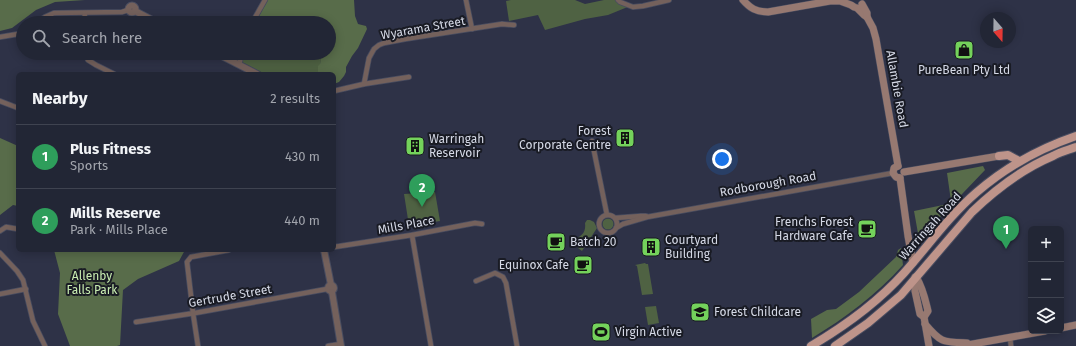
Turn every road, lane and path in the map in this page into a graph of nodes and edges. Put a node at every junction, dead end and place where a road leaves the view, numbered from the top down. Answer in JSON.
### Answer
{"nodes":[{"id":1,"x":265,"y":0,"type":"edge"},
{"id":2,"x":466,"y":0,"type":"edge"},
{"id":3,"x":618,"y":0,"type":"edge"},
{"id":4,"x":668,"y":0,"type":"edge"},
{"id":5,"x":743,"y":0,"type":"edge"},
{"id":6,"x":830,"y":0,"type":"edge"},
{"id":7,"x":859,"y":3,"type":"edge"},
{"id":8,"x":133,"y":7,"type":"edge"},
{"id":9,"x":85,"y":13,"type":"junction"},
{"id":10,"x":46,"y":16,"type":"edge"},
{"id":11,"x":85,"y":16,"type":"edge"},
{"id":12,"x":147,"y":16,"type":"edge"},
{"id":13,"x":256,"y":16,"type":"edge"},
{"id":14,"x":514,"y":25,"type":"dead end"},
{"id":15,"x":472,"y":29,"type":"junction"},
{"id":16,"x":16,"y":34,"type":"edge"},
{"id":17,"x":0,"y":37,"type":"edge"},
{"id":18,"x":88,"y":60,"type":"edge"},
{"id":19,"x":229,"y":60,"type":"edge"},
{"id":20,"x":240,"y":60,"type":"edge"},
{"id":21,"x":239,"y":65,"type":"junction"},
{"id":22,"x":110,"y":72,"type":"edge"},
{"id":23,"x":253,"y":72,"type":"edge"},
{"id":24,"x":409,"y":77,"type":"dead end"},
{"id":25,"x":364,"y":84,"type":"junction"},
{"id":26,"x":336,"y":91,"type":"edge"},
{"id":27,"x":0,"y":101,"type":"edge"},
{"id":28,"x":16,"y":107,"type":"edge"},
{"id":29,"x":1076,"y":136,"type":"edge"},
{"id":30,"x":592,"y":141,"type":"dead end"},
{"id":31,"x":1076,"y":147,"type":"edge"},
{"id":32,"x":999,"y":156,"type":"joint"},
{"id":33,"x":1019,"y":161,"type":"junction"},
{"id":34,"x":898,"y":166,"type":"junction"},
{"id":35,"x":892,"y":173,"type":"junction"},
{"id":36,"x":902,"y":175,"type":"junction"},
{"id":37,"x":607,"y":215,"type":"junction"},
{"id":38,"x":647,"y":217,"type":"junction"},
{"id":39,"x":615,"y":218,"type":"junction"},
{"id":40,"x":482,"y":224,"type":"dead end"},
{"id":41,"x":616,"y":228,"type":"junction"},
{"id":42,"x":16,"y":229,"type":"edge"},
{"id":43,"x":0,"y":231,"type":"edge"},
{"id":44,"x":412,"y":235,"type":"junction"},
{"id":45,"x":336,"y":247,"type":"edge"},
{"id":46,"x":218,"y":252,"type":"edge"},
{"id":47,"x":324,"y":252,"type":"edge"},
{"id":48,"x":0,"y":253,"type":"edge"},
{"id":49,"x":913,"y":263,"type":"junction"},
{"id":50,"x":915,"y":277,"type":"junction"},
{"id":51,"x":476,"y":281,"type":"dead end"},
{"id":52,"x":26,"y":289,"type":"junction"},
{"id":53,"x":330,"y":289,"type":"junction"},
{"id":54,"x":0,"y":294,"type":"edge"},
{"id":55,"x":193,"y":313,"type":"junction"},
{"id":56,"x":924,"y":320,"type":"junction"},
{"id":57,"x":136,"y":322,"type":"dead end"},
{"id":58,"x":1075,"y":327,"type":"edge"},
{"id":59,"x":1064,"y":328,"type":"edge"},
{"id":60,"x":1028,"y":334,"type":"edge"},
{"id":61,"x":1010,"y":337,"type":"junction"},
{"id":62,"x":980,"y":342,"type":"junction"},
{"id":63,"x":341,"y":345,"type":"edge"},
{"id":64,"x":44,"y":346,"type":"edge"},
{"id":65,"x":198,"y":346,"type":"edge"},
{"id":66,"x":328,"y":346,"type":"edge"},
{"id":67,"x":431,"y":346,"type":"edge"},
{"id":68,"x":517,"y":346,"type":"edge"},
{"id":69,"x":811,"y":346,"type":"edge"},
{"id":70,"x":835,"y":346,"type":"edge"},
{"id":71,"x":929,"y":346,"type":"edge"},
{"id":72,"x":962,"y":346,"type":"edge"},
{"id":73,"x":1011,"y":346,"type":"edge"}],
"edges":[{"from":1,"to":13,"type":"street"},
{"from":2,"to":15,"type":"street"},
{"from":3,"to":4,"type":"street"},
{"from":5,"to":6,"type":"main road","name":"Allambie Road"},
{"from":6,"to":7,"type":"main road","name":"Allambie Road"},
{"from":7,"to":34,"type":"main road","name":"Allambie Road"},
{"from":8,"to":9,"type":"street"},
{"from":8,"to":12,"type":"street"},
{"from":9,"to":10,"type":"street"},
{"from":9,"to":11,"type":"street"},
{"from":14,"to":15,"type":"street","name":"Wyarama Street"},
{"from":15,"to":25,"type":"street","name":"Wyarama Street"},
{"from":16,"to":17,"type":"street"},
{"from":18,"to":22,"type":"street"},
{"from":19,"to":21,"type":"street"},
{"from":20,"to":21,"type":"street"},
{"from":21,"to":23,"type":"street"},
{"from":24,"to":25,"type":"street"},
{"from":25,"to":26,"type":"street"},
{"from":27,"to":28,"type":"street"},
{"from":29,"to":33,"type":"highway","name":"Warringah Road"},
{"from":30,"to":37,"type":"street"},
{"from":31,"to":50,"type":"highway","name":"Warringah Road"},
{"from":32,"to":33,"type":"highway"},
{"from":32,"to":36,"type":"main road"},
{"from":33,"to":49,"type":"highway","name":"Warringah Road"},
{"from":34,"to":35,"type":"main road"},
{"from":34,"to":36,"type":"main road"},
{"from":35,"to":36,"type":"main road"},
{"from":35,"to":38,"type":"street","name":"Rodborough Road"},
{"from":36,"to":49,"type":"main road"},
{"from":37,"to":39,"type":"street"},
{"from":37,"to":41,"type":"street"},
{"from":38,"to":39,"type":"street","name":"Rodborough Road"},
{"from":38,"to":41,"type":"street","name":"Rodborough Road"},
{"from":39,"to":41,"type":"street"},
{"from":40,"to":44,"type":"street","name":"Mills Place"},
{"from":42,"to":43,"type":"street"},
{"from":44,"to":45,"type":"street","name":"Mills Place"},
{"from":44,"to":67,"type":"street"},
{"from":46,"to":55,"type":"street"},
{"from":47,"to":53,"type":"street"},
{"from":48,"to":52,"type":"street"},
{"from":49,"to":50,"type":"highway"},
{"from":49,"to":69,"type":"highway","name":"Warringah Road"},
{"from":50,"to":56,"type":"main road"},
{"from":50,"to":70,"type":"highway","name":"Warringah Road"},
{"from":51,"to":68,"type":"street"},
{"from":52,"to":54,"type":"street"},
{"from":52,"to":64,"type":"street"},
{"from":53,"to":55,"type":"street","name":"Gertrude Street"},
{"from":53,"to":63,"type":"street"},
{"from":55,"to":57,"type":"street","name":"Gertrude Street"},
{"from":55,"to":65,"type":"street"},
{"from":56,"to":62,"type":"main road"},
{"from":56,"to":71,"type":"main road"},
{"from":58,"to":59,"type":"main road"},
{"from":60,"to":61,"type":"main road"},
{"from":61,"to":62,"type":"main road"},
{"from":61,"to":73,"type":"street"},
{"from":62,"to":72,"type":"main road"},
{"from":63,"to":66,"type":"street"}]}
